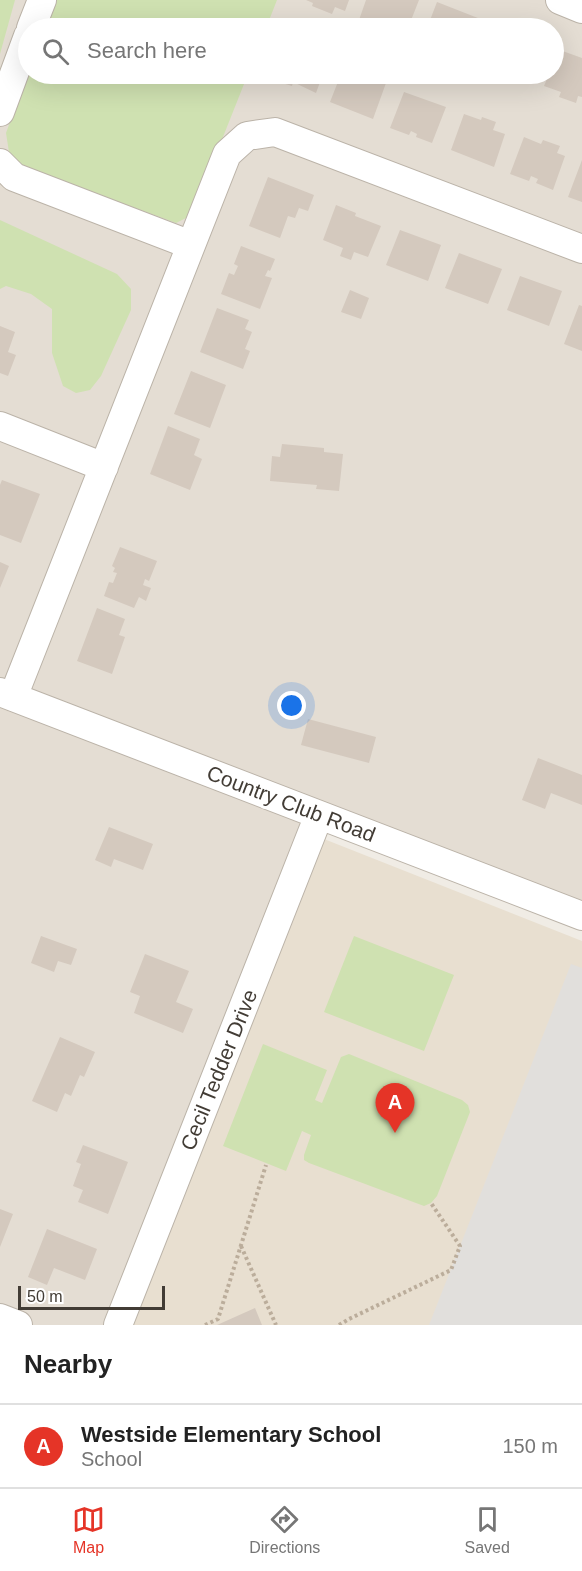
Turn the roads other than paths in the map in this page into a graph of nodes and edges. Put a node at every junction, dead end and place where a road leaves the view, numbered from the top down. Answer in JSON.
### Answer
{"nodes":[{"id":1,"x":42,"y":0,"type":"edge"},
{"id":2,"x":560,"y":0,"type":"edge"},
{"id":3,"x":582,"y":9,"type":"edge"},
{"id":4,"x":36,"y":18,"type":"edge"},
{"id":5,"x":18,"y":63,"type":"edge"},
{"id":6,"x":0,"y":112,"type":"edge"},
{"id":7,"x":0,"y":163,"type":"edge"},
{"id":8,"x":192,"y":245,"type":"junction"},
{"id":9,"x":582,"y":249,"type":"edge"},
{"id":10,"x":0,"y":426,"type":"edge"},
{"id":11,"x":104,"y":467,"type":"junction"},
{"id":12,"x":7,"y":694,"type":"edge"},
{"id":13,"x":320,"y":815,"type":"junction"},
{"id":14,"x":582,"y":916,"type":"edge"},
{"id":15,"x":0,"y":1318,"type":"edge"},
{"id":16,"x":18,"y":1325,"type":"edge"},
{"id":17,"x":118,"y":1325,"type":"edge"}],
"edges":[{"from":1,"to":4,"type":"street"},
{"from":2,"to":3,"type":"street"},
{"from":5,"to":6,"type":"street"},
{"from":7,"to":8,"type":"street"},
{"from":8,"to":9,"type":"street"},
{"from":8,"to":11,"type":"street"},
{"from":10,"to":11,"type":"street"},
{"from":11,"to":12,"type":"street"},
{"from":12,"to":13,"type":"street","name":"Country Club Road"},
{"from":13,"to":14,"type":"street","name":"Country Club Road"},
{"from":13,"to":17,"type":"street","name":"Cecil Tedder Drive"},
{"from":15,"to":16,"type":"street"}]}
